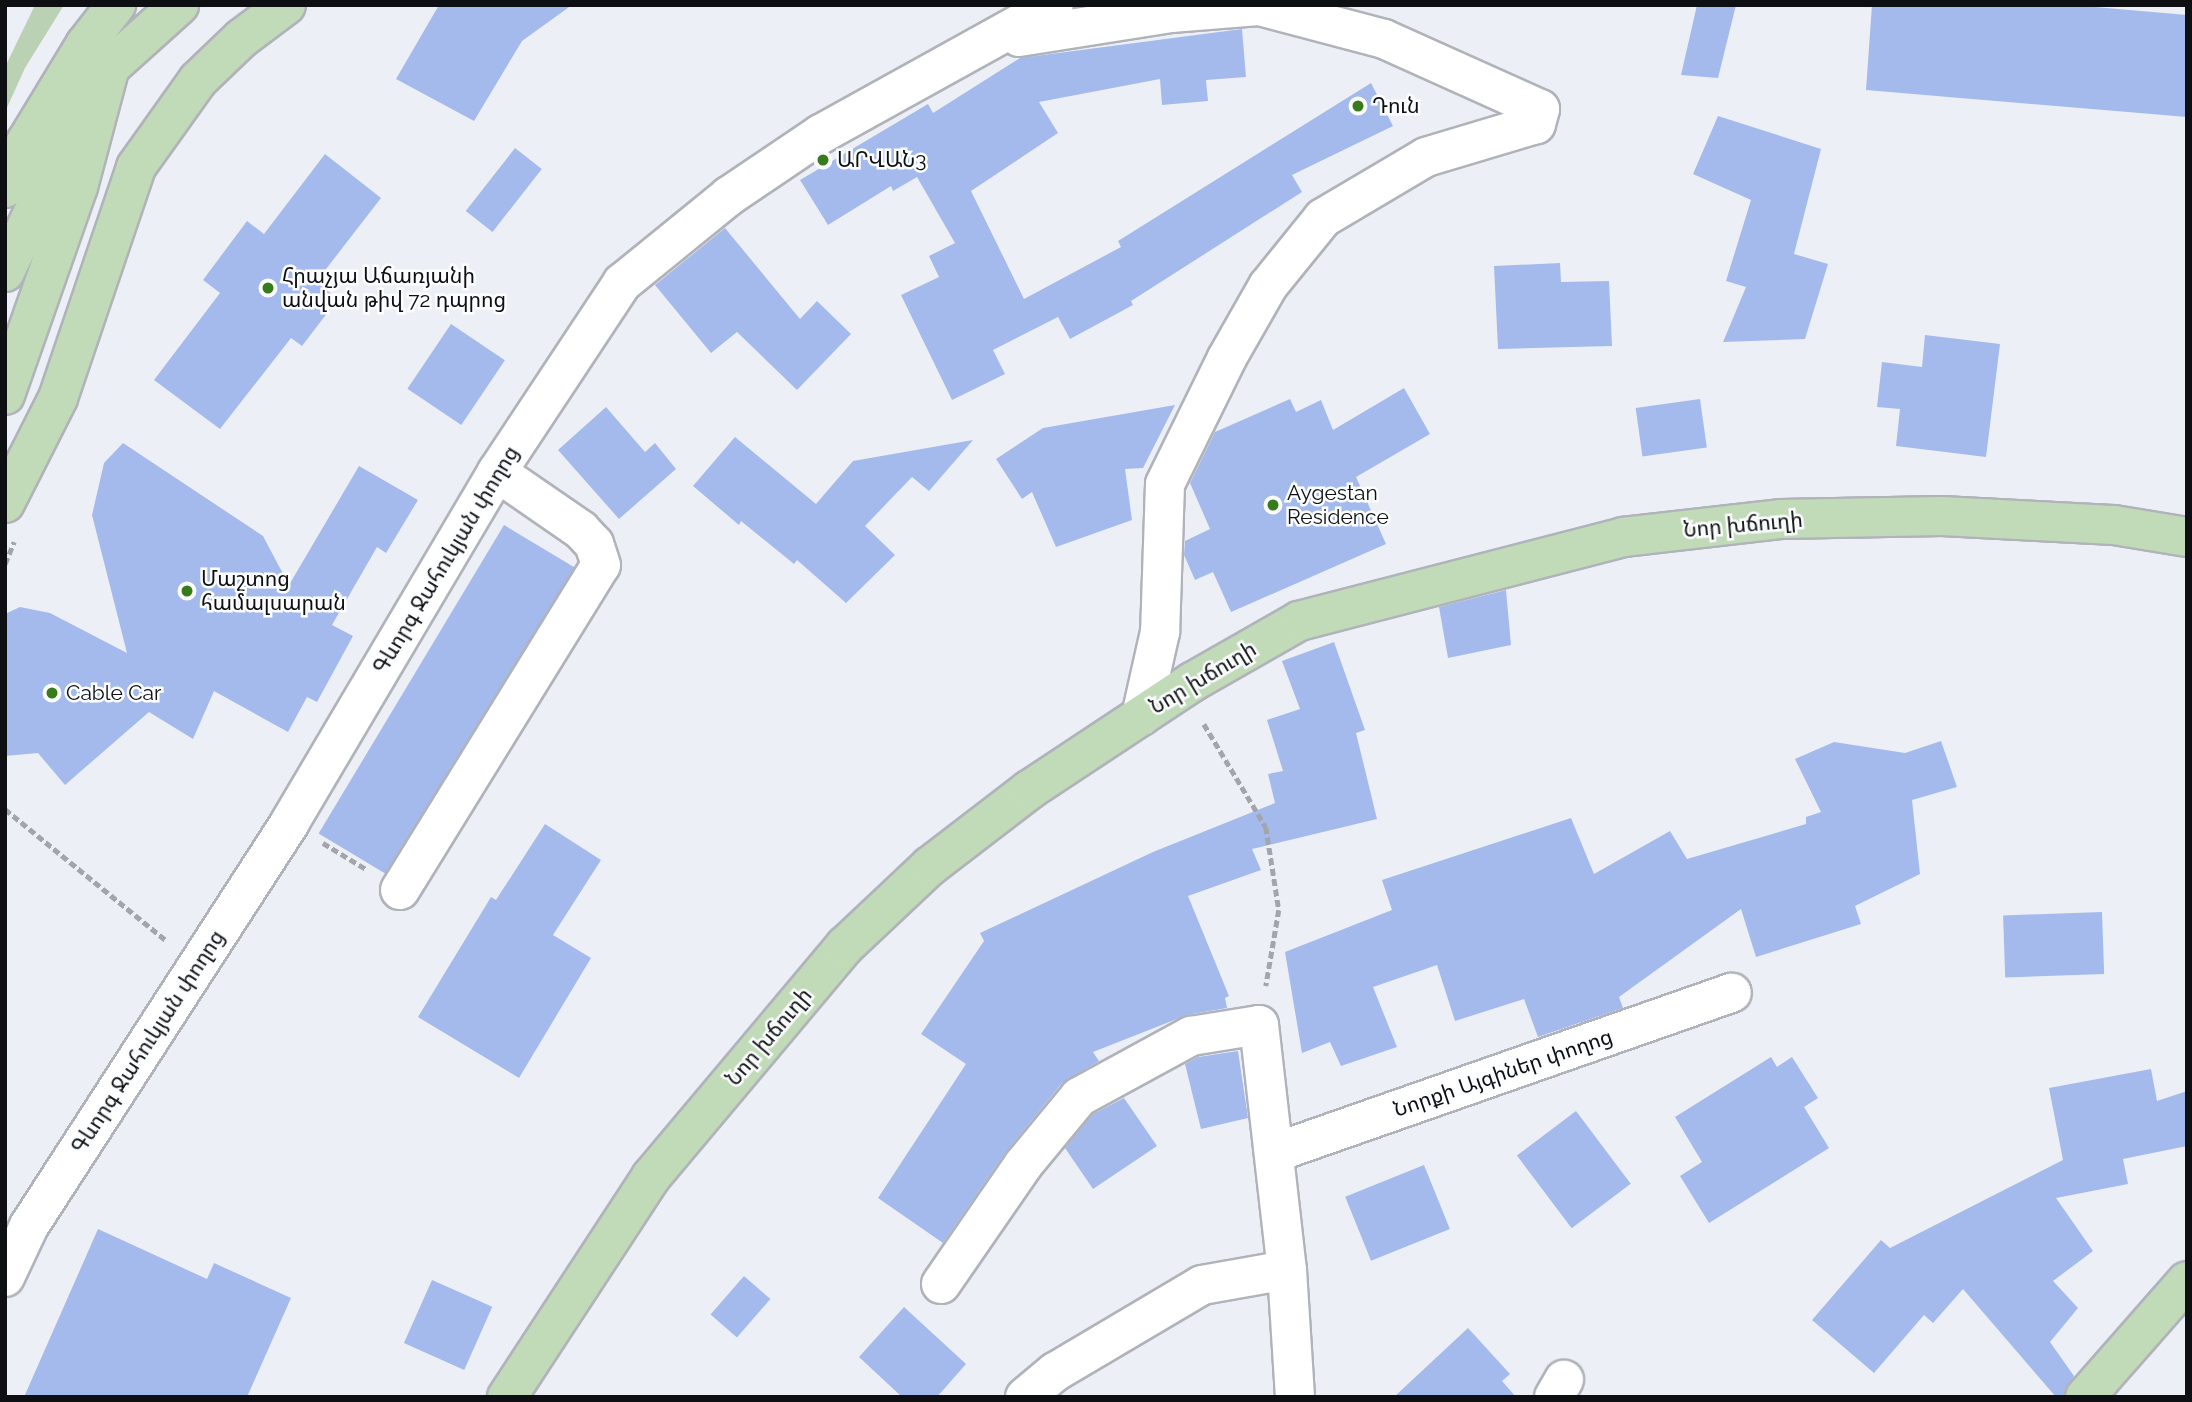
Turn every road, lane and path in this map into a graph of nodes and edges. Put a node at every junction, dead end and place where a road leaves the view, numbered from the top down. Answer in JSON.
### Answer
{"nodes":[{"id":1,"x":116,"y":5,"type":"edge"},
{"id":2,"x":179,"y":5,"type":"edge"},
{"id":3,"x":286,"y":5,"type":"edge"},
{"id":4,"x":1054,"y":5,"type":"edge"},
{"id":5,"x":973,"y":49,"type":"junction"},
{"id":6,"x":110,"y":67,"type":"junction"},
{"id":7,"x":5,"y":188,"type":"edge"},
{"id":8,"x":5,"y":272,"type":"edge"},
{"id":9,"x":5,"y":395,"type":"edge"},
{"id":10,"x":497,"y":472,"type":"junction"},
{"id":11,"x":5,"y":503,"type":"edge"},
{"id":12,"x":2187,"y":537,"type":"edge"},
{"id":13,"x":1192,"y":682,"type":"junction"},
{"id":14,"x":1141,"y":716,"type":"junction"},
{"id":15,"x":5,"y":809,"type":"edge"},
{"id":16,"x":290,"y":822,"type":"junction"},
{"id":17,"x":400,"y":890,"type":"joint"},
{"id":18,"x":197,"y":966,"type":"junction"},
{"id":19,"x":1732,"y":993,"type":"dead end"},
{"id":20,"x":1259,"y":1025,"type":"junction"},
{"id":21,"x":1274,"y":1153,"type":"junction"},
{"id":22,"x":1287,"y":1270,"type":"junction"},
{"id":23,"x":5,"y":1277,"type":"edge"},
{"id":24,"x":2187,"y":1281,"type":"edge"},
{"id":25,"x":941,"y":1284,"type":"dead end"},
{"id":26,"x":507,"y":1397,"type":"edge"},
{"id":27,"x":1026,"y":1397,"type":"edge"},
{"id":28,"x":1295,"y":1397,"type":"edge"},
{"id":29,"x":2085,"y":1397,"type":"edge"}],
"edges":[{"from":1,"to":7,"type":"main road"},
{"from":2,"to":6,"type":"main road"},
{"from":3,"to":11,"type":"main road"},
{"from":4,"to":5,"type":"street","name":"Գևորգ Ջահուկյան փողոց"},
{"from":5,"to":10,"type":"street","name":"Գևորգ Ջահուկյան փողոց"},
{"from":5,"to":14,"type":"street"},
{"from":6,"to":8,"type":"main road"},
{"from":6,"to":9,"type":"main road"},
{"from":10,"to":16,"type":"street","name":"Գևորգ Ջահուկյան փողոց"},
{"from":10,"to":17,"type":"street"},
{"from":12,"to":13,"type":"main road","name":"Նոր խճուղի"},
{"from":13,"to":14,"type":"main road","name":"Նոր խճուղի"},
{"from":13,"to":20,"type":"path"},
{"from":14,"to":26,"type":"main road","name":"Նոր խճուղի"},
{"from":15,"to":18,"type":"path"},
{"from":16,"to":17,"type":"path"},
{"from":16,"to":18,"type":"street","name":"Գևորգ Ջահուկյան փողոց"},
{"from":18,"to":23,"type":"street","name":"Գևորգ Ջահուկյան փողոց"},
{"from":19,"to":21,"type":"street","name":"Նորքի Այգիներ փողոց"},
{"from":20,"to":21,"type":"street"},
{"from":20,"to":25,"type":"street"},
{"from":21,"to":22,"type":"street"},
{"from":22,"to":27,"type":"street"},
{"from":22,"to":28,"type":"street"},
{"from":24,"to":29,"type":"main road"}]}
